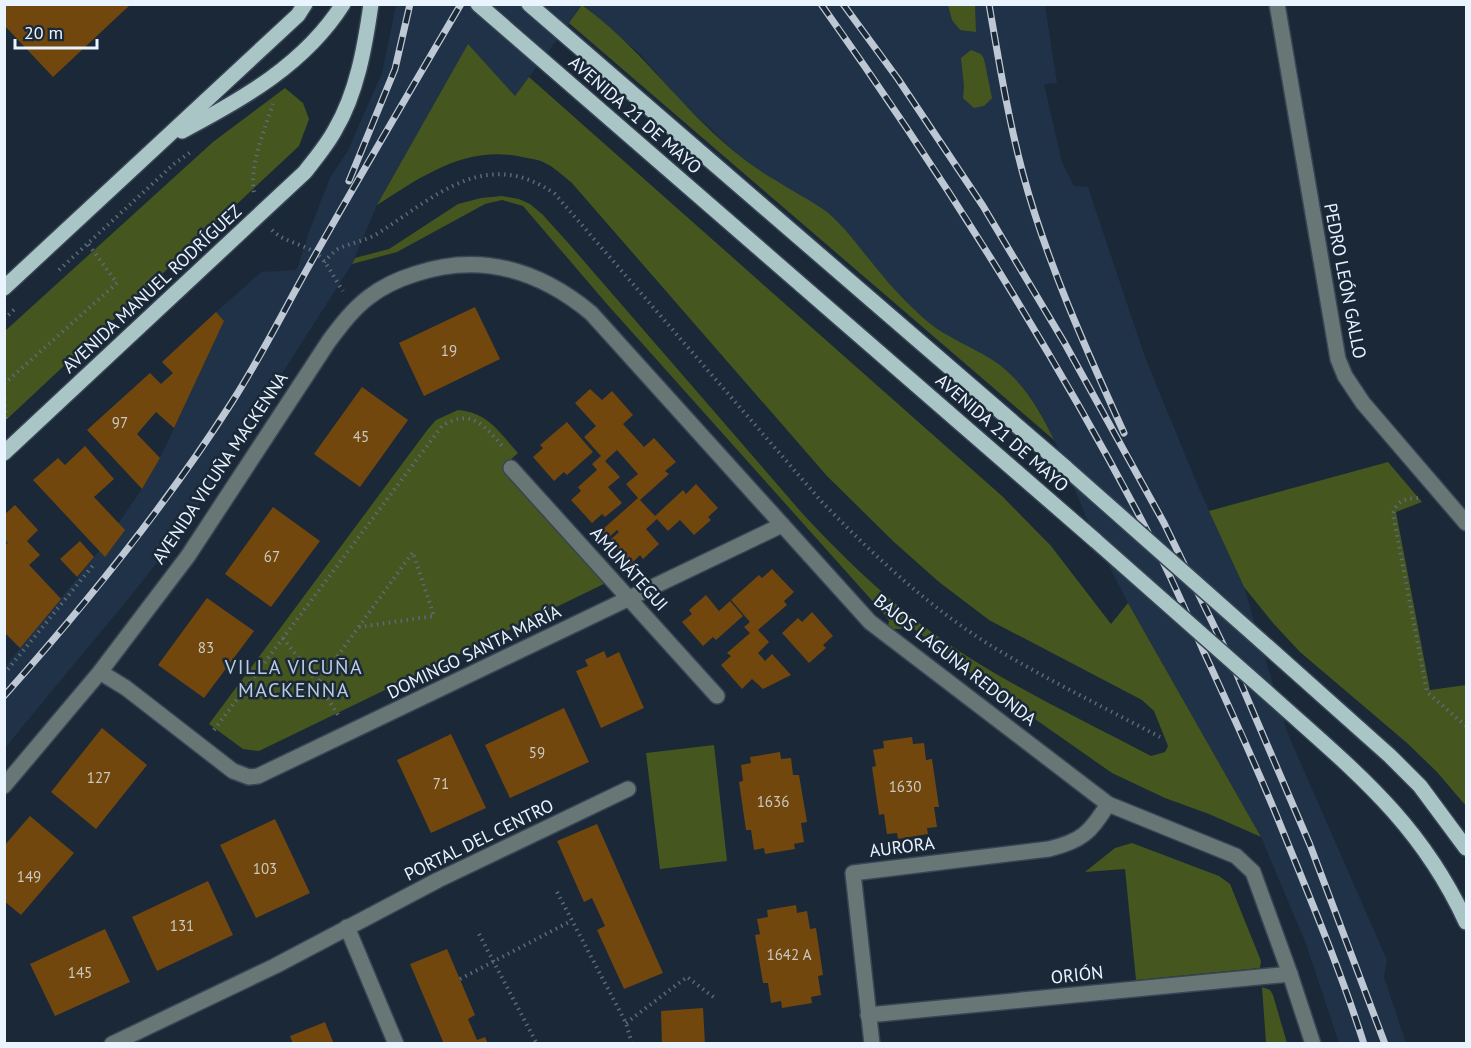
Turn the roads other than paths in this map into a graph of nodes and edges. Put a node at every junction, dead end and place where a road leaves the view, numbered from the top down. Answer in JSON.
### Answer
{"nodes":[{"id":1,"x":305,"y":4,"type":"edge"},
{"id":2,"x":343,"y":4,"type":"edge"},
{"id":3,"x":370,"y":4,"type":"edge"},
{"id":4,"x":478,"y":4,"type":"edge"},
{"id":5,"x":529,"y":4,"type":"edge"},
{"id":6,"x":1277,"y":4,"type":"edge"},
{"id":7,"x":166,"y":139,"type":"junction"},
{"id":8,"x":521,"y":273,"type":"joint"},
{"id":9,"x":4,"y":288,"type":"edge"},
{"id":10,"x":4,"y":453,"type":"edge"},
{"id":11,"x":511,"y":462,"type":"road end"},
{"id":12,"x":1467,"y":523,"type":"edge"},
{"id":13,"x":783,"y":525,"type":"junction"},
{"id":14,"x":629,"y":599,"type":"junction"},
{"id":15,"x":100,"y":672,"type":"junction"},
{"id":16,"x":717,"y":696,"type":"dead end"},
{"id":17,"x":4,"y":786,"type":"edge"},
{"id":18,"x":628,"y":789,"type":"dead end"},
{"id":19,"x":1108,"y":804,"type":"junction"},
{"id":20,"x":1467,"y":848,"type":"edge"},
{"id":21,"x":1467,"y":922,"type":"edge"},
{"id":22,"x":347,"y":927,"type":"junction"},
{"id":23,"x":1290,"y":974,"type":"junction"},
{"id":24,"x":868,"y":1015,"type":"junction"},
{"id":25,"x":112,"y":1044,"type":"edge"},
{"id":26,"x":396,"y":1044,"type":"edge"},
{"id":27,"x":872,"y":1044,"type":"edge"},
{"id":28,"x":1313,"y":1044,"type":"edge"}],
"edges":[{"from":1,"to":7,"type":"main road"},
{"from":2,"to":7,"type":"main road"},
{"from":3,"to":10,"type":"main road","name":"AVENIDA MANUEL RODRÍGUEZ"},
{"from":4,"to":21,"type":"main road","name":"AVENIDA 21 DE MAYO","bridge":true},
{"from":5,"to":20,"type":"main road","name":"AVENIDA 21 DE MAYO","bridge":true},
{"from":6,"to":12,"type":"street","name":"PEDRO LEÓN GALLO"},
{"from":7,"to":9,"type":"main road"},
{"from":8,"to":13,"type":"street","name":"BAJOS LAGUNA REDONDA"},
{"from":8,"to":15,"type":"street","name":"AVENIDA VICUÑA MACKENNA"},
{"from":11,"to":14,"type":"street","name":"AMUNÁTEGUI"},
{"from":13,"to":14,"type":"street","name":"DOMINGO SANTA MARÍA"},
{"from":13,"to":19,"type":"street","name":"BAJOS LAGUNA REDONDA"},
{"from":14,"to":15,"type":"street","name":"DOMINGO SANTA MARÍA"},
{"from":14,"to":16,"type":"street","name":"AMUNÁTEGUI"},
{"from":15,"to":17,"type":"street","name":"AVENIDA VICUÑA MACKENNA"},
{"from":18,"to":22,"type":"street","name":"PORTAL DEL CENTRO"},
{"from":19,"to":23,"type":"street","name":"BAJOS LAGUNA REDONDA"},
{"from":19,"to":24,"type":"street","name":"AURORA"},
{"from":22,"to":25,"type":"street","name":"PORTAL DEL CENTRO"},
{"from":22,"to":26,"type":"street"},
{"from":23,"to":24,"type":"street","name":"ORIÓN"},
{"from":23,"to":28,"type":"street","name":"BAJOS LAGUNA REDONDA"},
{"from":24,"to":27,"type":"street","name":"AURORA"}]}
